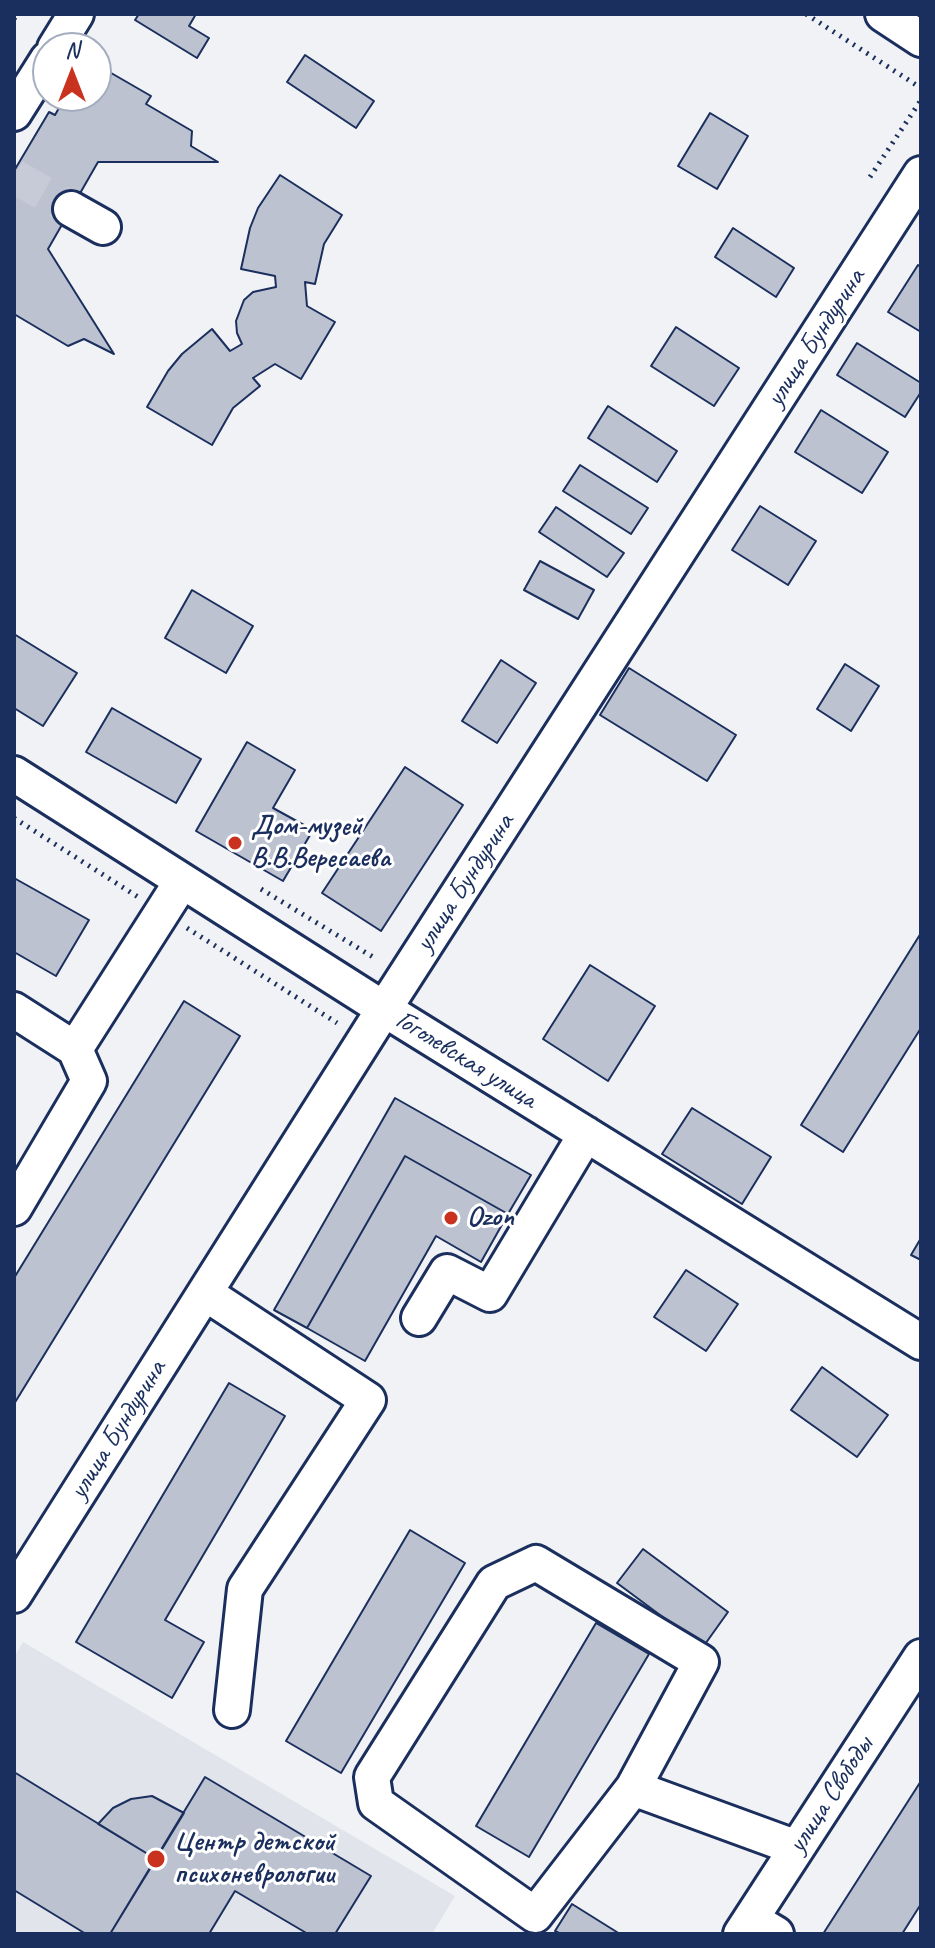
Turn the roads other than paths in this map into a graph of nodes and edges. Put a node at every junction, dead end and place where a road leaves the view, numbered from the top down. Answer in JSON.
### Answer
{"nodes":[{"id":1,"x":76,"y":14,"type":"edge"},
{"id":2,"x":883,"y":14,"type":"edge"},
{"id":3,"x":65,"y":32,"type":"edge"},
{"id":4,"x":921,"y":39,"type":"edge"},
{"id":5,"x":32,"y":84,"type":"edge"},
{"id":6,"x":14,"y":113,"type":"edge"},
{"id":7,"x":921,"y":174,"type":"edge"},
{"id":8,"x":71,"y":209,"type":"tunnel mouth"},
{"id":9,"x":103,"y":227,"type":"dead end"},
{"id":10,"x":14,"y":774,"type":"edge"},
{"id":11,"x":182,"y":881,"type":"junction"},
{"id":12,"x":384,"y":1009,"type":"junction"},
{"id":13,"x":14,"y":1010,"type":"edge"},
{"id":14,"x":75,"y":1049,"type":"junction"},
{"id":15,"x":586,"y":1134,"type":"junction"},
{"id":16,"x":14,"y":1208,"type":"edge"},
{"id":17,"x":205,"y":1293,"type":"junction"},
{"id":18,"x":419,"y":1318,"type":"dead end"},
{"id":19,"x":921,"y":1342,"type":"edge"},
{"id":20,"x":14,"y":1595,"type":"edge"},
{"id":21,"x":921,"y":1657,"type":"edge"},
{"id":22,"x":232,"y":1710,"type":"dead end"},
{"id":23,"x":633,"y":1788,"type":"junction"},
{"id":24,"x":797,"y":1848,"type":"junction"},
{"id":25,"x":756,"y":1929,"type":"edge"}],
"edges":[{"from":1,"to":3,"type":"street"},
{"from":2,"to":4,"type":"street"},
{"from":5,"to":6,"type":"street"},
{"from":7,"to":12,"type":"street","name":"улица Бундурина"},
{"from":8,"to":9,"type":"street"},
{"from":10,"to":11,"type":"street","name":"Гоголевская улица"},
{"from":11,"to":12,"type":"street","name":"Гоголевская улица"},
{"from":11,"to":14,"type":"street"},
{"from":12,"to":15,"type":"street","name":"Гоголевская улица"},
{"from":12,"to":17,"type":"street","name":"улица Бундурина"},
{"from":13,"to":14,"type":"street"},
{"from":14,"to":16,"type":"street"},
{"from":15,"to":18,"type":"street"},
{"from":15,"to":19,"type":"street","name":"Гоголевская улица"},
{"from":17,"to":20,"type":"street","name":"улица Бундурина"},
{"from":17,"to":22,"type":"street"},
{"from":21,"to":24,"type":"street","name":"улица Свободы"},
{"from":23,"to":23,"type":"street"},
{"from":23,"to":24,"type":"street"},
{"from":24,"to":25,"type":"street","name":"улица Свободы"}]}
